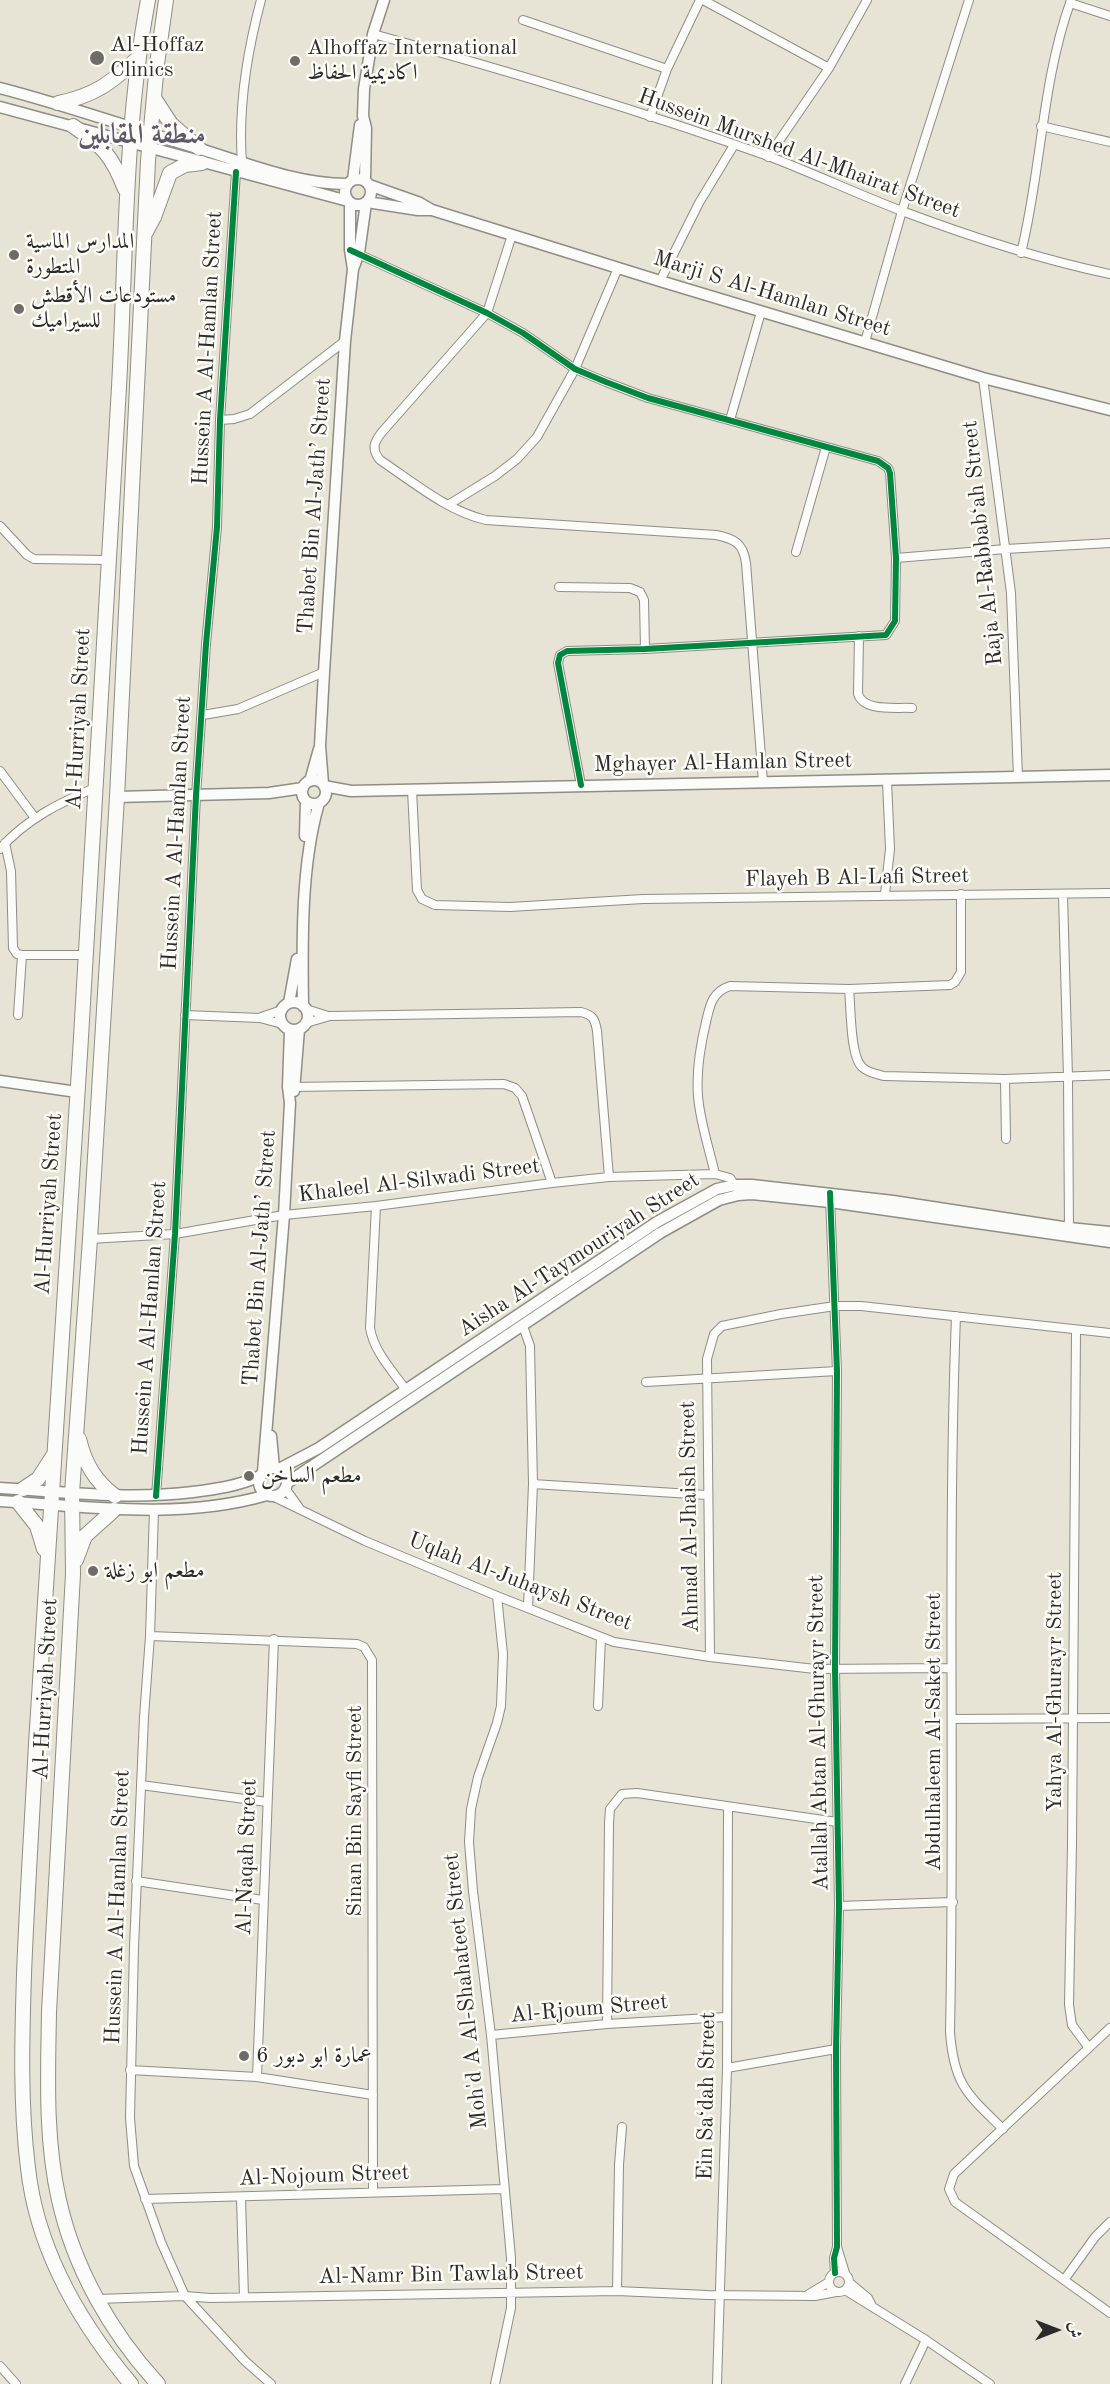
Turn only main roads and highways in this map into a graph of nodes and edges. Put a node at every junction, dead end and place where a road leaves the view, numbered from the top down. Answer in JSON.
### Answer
{"nodes":[{"id":1,"x":148,"y":0,"type":"edge"},
{"id":2,"x":166,"y":0,"type":"edge"},
{"id":3,"x":138,"y":58,"type":"junction"},
{"id":4,"x":154,"y":98,"type":"junction"},
{"id":5,"x":58,"y":103,"type":"road end"},
{"id":6,"x":73,"y":126,"type":"road end"},
{"id":7,"x":199,"y":148,"type":"road end"},
{"id":8,"x":202,"y":163,"type":"road end"},
{"id":9,"x":128,"y":195,"type":"junction"},
{"id":10,"x":145,"y":233,"type":"junction"},
{"id":11,"x":76,"y":1427,"type":"junction"},
{"id":12,"x":55,"y":1451,"type":"junction"},
{"id":13,"x":46,"y":1561,"type":"junction"},
{"id":14,"x":73,"y":1574,"type":"junction"},
{"id":15,"x":131,"y":2384,"type":"edge"},
{"id":16,"x":158,"y":2384,"type":"edge"}],
"edges":[{"from":1,"to":3,"type":"highway","name":"Al-Hurriyah Street"},
{"from":2,"to":4,"type":"highway","name":"Al-Hurriyah Street"},
{"from":3,"to":5,"type":"highway"},
{"from":3,"to":9,"type":"highway","name":"Al-Hurriyah Street"},
{"from":4,"to":7,"type":"highway"},
{"from":4,"to":10,"type":"highway","name":"Al-Hurriyah Street"},
{"from":6,"to":9,"type":"highway"},
{"from":8,"to":10,"type":"highway"},
{"from":9,"to":12,"type":"highway","name":"Al-Hurriyah Street"},
{"from":10,"to":11,"type":"highway","name":"Al-Hurriyah Street"},
{"from":11,"to":14,"type":"highway","name":"Al-Hurriyah Street"},
{"from":11,"to":14,"type":"highway"},
{"from":12,"to":13,"type":"highway","name":"Al-Hurriyah Street"},
{"from":12,"to":13,"type":"highway"},
{"from":13,"to":15,"type":"highway","name":"Al-Hurriyah Street"},
{"from":14,"to":16,"type":"highway","name":"Al-Hurriyah Street"}]}
